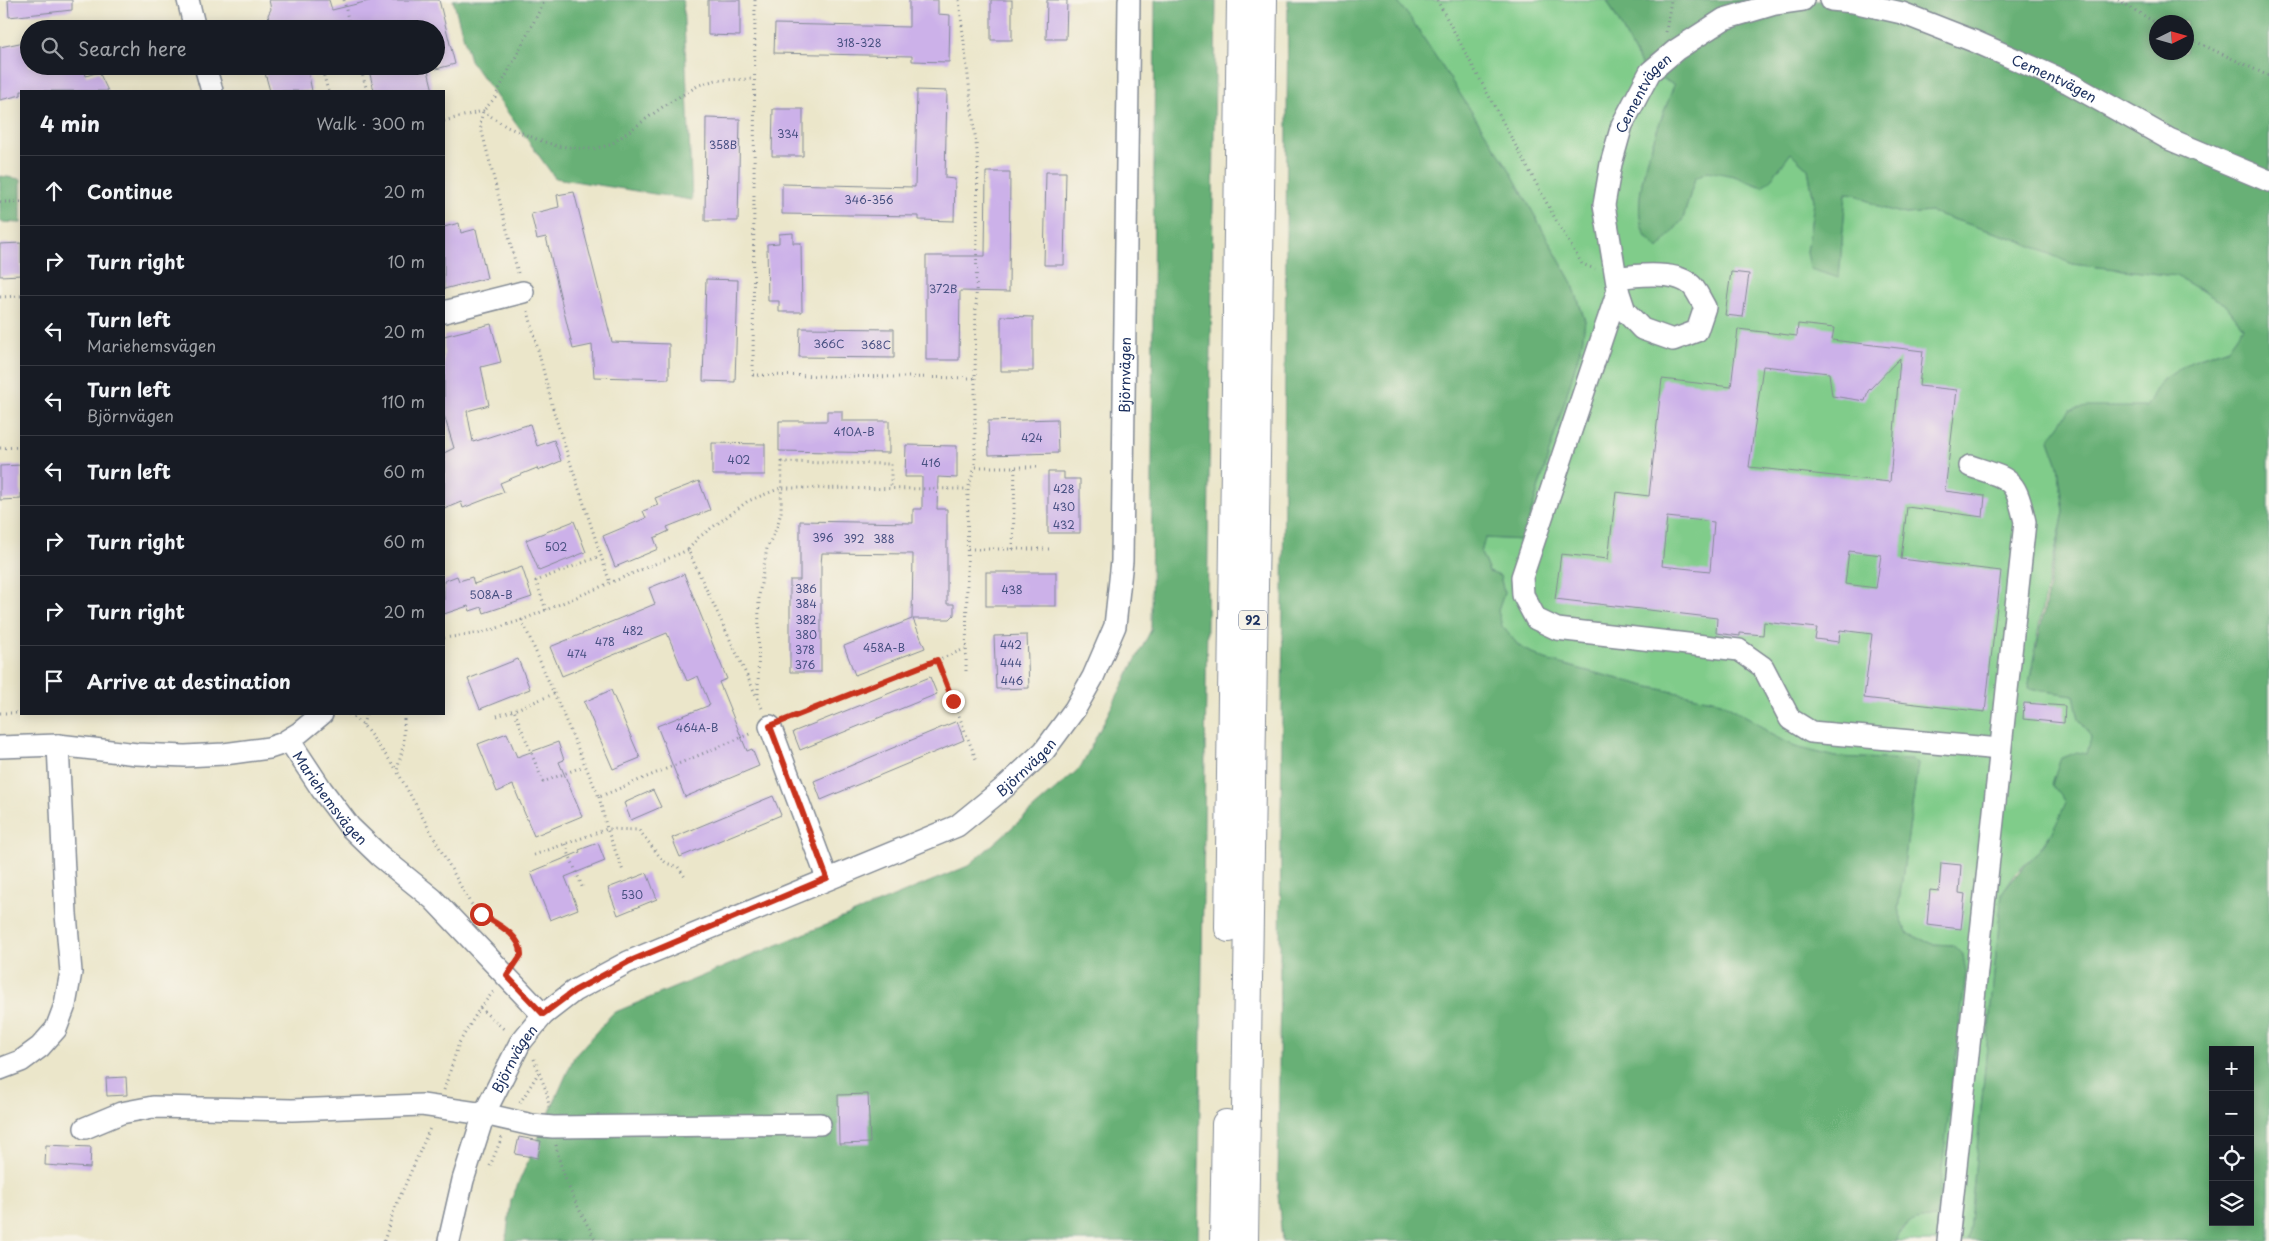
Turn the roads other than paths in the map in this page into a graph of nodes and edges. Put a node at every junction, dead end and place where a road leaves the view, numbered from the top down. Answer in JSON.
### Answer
{"nodes":[{"id":1,"x":188,"y":0,"type":"edge"},
{"id":2,"x":1130,"y":0,"type":"edge"},
{"id":3,"x":1241,"y":0,"type":"edge"},
{"id":4,"x":1263,"y":0,"type":"edge"},
{"id":5,"x":1803,"y":0,"type":"edge"},
{"id":6,"x":1831,"y":0,"type":"edge"},
{"id":7,"x":193,"y":20,"type":"edge"},
{"id":8,"x":208,"y":75,"type":"edge"},
{"id":9,"x":212,"y":90,"type":"edge"},
{"id":10,"x":2269,"y":181,"type":"edge"},
{"id":11,"x":523,"y":292,"type":"dead end"},
{"id":12,"x":445,"y":312,"type":"edge"},
{"id":13,"x":1970,"y":466,"type":"dead end"},
{"id":14,"x":321,"y":715,"type":"edge"},
{"id":15,"x":770,"y":726,"type":"road end"},
{"id":16,"x":289,"y":740,"type":"junction"},
{"id":17,"x":58,"y":745,"type":"junction"},
{"id":18,"x":0,"y":748,"type":"edge"},
{"id":19,"x":2000,"y":749,"type":"junction"},
{"id":20,"x":827,"y":878,"type":"junction"},
{"id":21,"x":543,"y":1014,"type":"junction"},
{"id":22,"x":0,"y":1069,"type":"edge"},
{"id":23,"x":484,"y":1114,"type":"junction"},
{"id":24,"x":820,"y":1124,"type":"dead end"},
{"id":25,"x":85,"y":1128,"type":"dead end"},
{"id":26,"x":449,"y":1241,"type":"edge"},
{"id":27,"x":1224,"y":1241,"type":"edge"},
{"id":28,"x":1244,"y":1241,"type":"edge"},
{"id":29,"x":1948,"y":1241,"type":"edge"}],
"edges":[{"from":1,"to":7,"type":"street"},
{"from":2,"to":20,"type":"street","name":"Björnvägen"},
{"from":3,"to":27,"type":"highway","number":"92"},
{"from":4,"to":28,"type":"highway","number":"92"},
{"from":5,"to":19,"type":"street","name":"Cementvägen"},
{"from":6,"to":10,"type":"street","name":"Cementvägen"},
{"from":8,"to":9,"type":"street"},
{"from":11,"to":12,"type":"street"},
{"from":13,"to":19,"type":"street"},
{"from":14,"to":16,"type":"street"},
{"from":15,"to":20,"type":"street"},
{"from":16,"to":17,"type":"street","name":"Mariehemsvägen"},
{"from":16,"to":21,"type":"street","name":"Mariehemsvägen"},
{"from":17,"to":18,"type":"street","name":"Mariehemsvägen"},
{"from":17,"to":22,"type":"street"},
{"from":19,"to":29,"type":"street"},
{"from":20,"to":21,"type":"street","name":"Björnvägen"},
{"from":21,"to":23,"type":"street","name":"Björnvägen"},
{"from":23,"to":24,"type":"street"},
{"from":23,"to":25,"type":"street"},
{"from":23,"to":26,"type":"street","name":"Björnvägen"}]}
